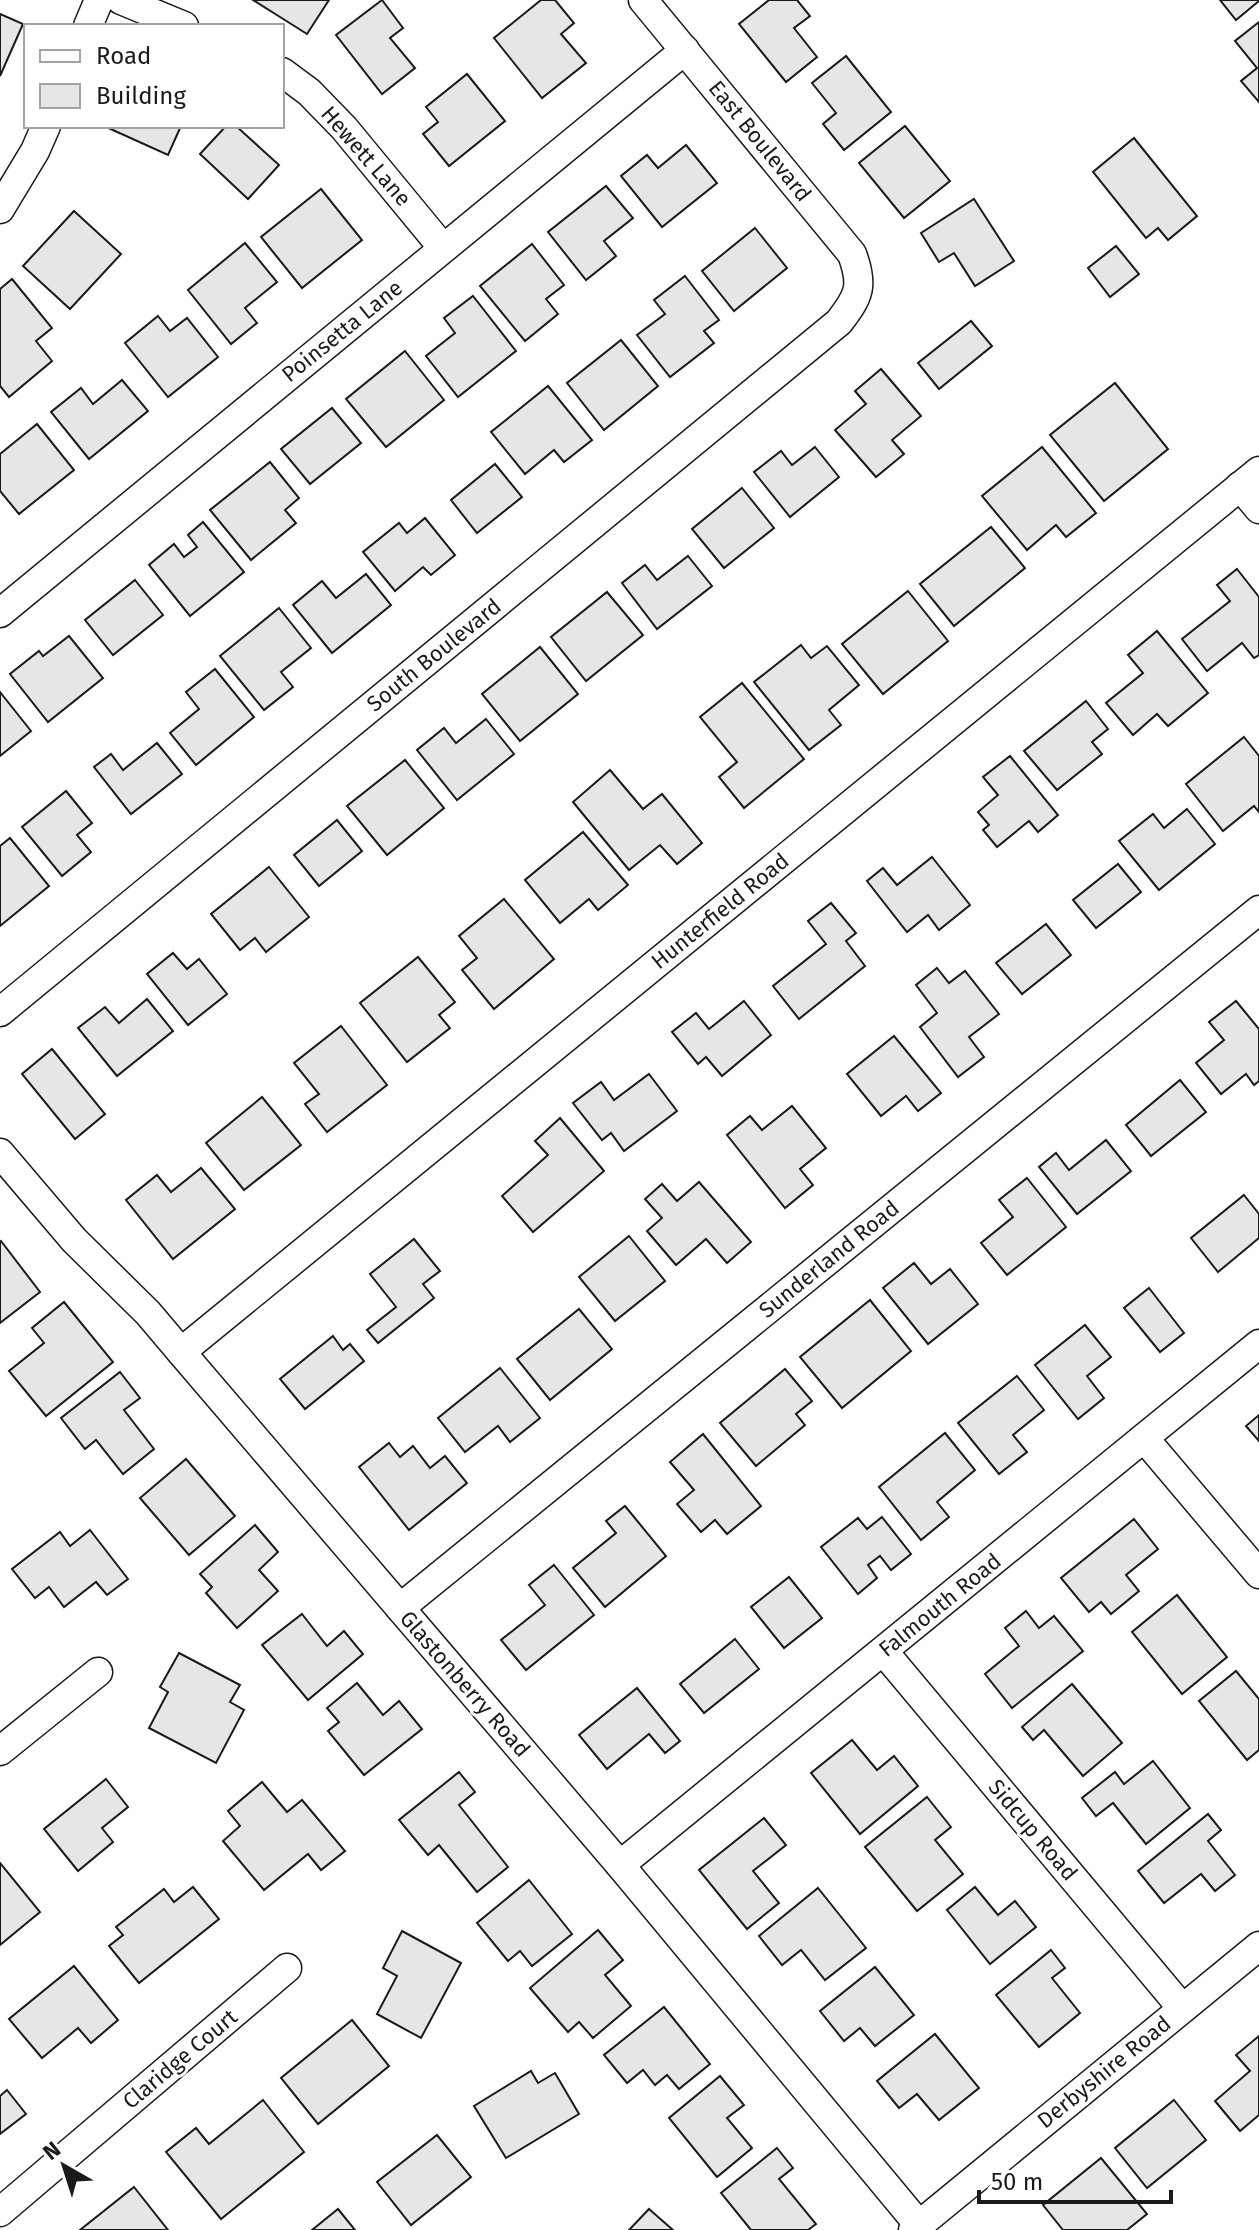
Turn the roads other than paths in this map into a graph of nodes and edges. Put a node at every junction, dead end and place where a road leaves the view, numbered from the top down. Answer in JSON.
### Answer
{"nodes":[{"id":1,"x":99,"y":0,"type":"edge"},
{"id":2,"x":121,"y":0,"type":"edge"},
{"id":3,"x":643,"y":0,"type":"edge"},
{"id":4,"x":89,"y":24,"type":"edge"},
{"id":5,"x":179,"y":24,"type":"edge"},
{"id":6,"x":685,"y":50,"type":"junction"},
{"id":7,"x":284,"y":73,"type":"edge"},
{"id":8,"x":45,"y":128,"type":"edge"},
{"id":9,"x":0,"y":209,"type":"edge"},
{"id":10,"x":443,"y":248,"type":"junction"},
{"id":11,"x":860,"y":290,"type":"joint"},
{"id":12,"x":1250,"y":479,"type":"edge"},
{"id":13,"x":1259,"y":509,"type":"edge"},
{"id":14,"x":0,"y":613,"type":"edge"},
{"id":15,"x":1259,"y":910,"type":"edge"},
{"id":16,"x":0,"y":1012,"type":"edge"},
{"id":17,"x":0,"y":1153,"type":"edge"},
{"id":18,"x":1259,"y":1344,"type":"edge"},
{"id":19,"x":181,"y":1352,"type":"junction"},
{"id":20,"x":1144,"y":1438,"type":"junction"},
{"id":21,"x":1259,"y":1574,"type":"edge"},
{"id":22,"x":400,"y":1608,"type":"junction"},
{"id":23,"x":884,"y":1652,"type":"junction"},
{"id":24,"x":98,"y":1672,"type":"dead end"},
{"id":25,"x":0,"y":1751,"type":"edge"},
{"id":26,"x":620,"y":1865,"type":"junction"},
{"id":27,"x":1259,"y":1946,"type":"edge"},
{"id":28,"x":287,"y":1968,"type":"dead end"},
{"id":29,"x":1182,"y":2008,"type":"junction"},
{"id":30,"x":0,"y":2212,"type":"edge"},
{"id":31,"x":916,"y":2228,"type":"edge"}],
"edges":[{"from":1,"to":4,"type":"street"},
{"from":2,"to":5,"type":"street"},
{"from":3,"to":6,"type":"street","name":"East Boulevard"},
{"from":6,"to":10,"type":"street","name":"Poinsetta Lane"},
{"from":6,"to":11,"type":"street","name":"East Boulevard"},
{"from":7,"to":10,"type":"street","name":"Hewett Lane"},
{"from":8,"to":9,"type":"street"},
{"from":10,"to":14,"type":"street","name":"Poinsetta Lane"},
{"from":11,"to":16,"type":"street","name":"South Boulevard"},
{"from":12,"to":13,"type":"street"},
{"from":12,"to":19,"type":"street","name":"Hunterfield Road"},
{"from":15,"to":22,"type":"street","name":"Sunderland Road"},
{"from":17,"to":19,"type":"street","name":"Glastonberry Road"},
{"from":18,"to":20,"type":"street","name":"Falmouth Road"},
{"from":19,"to":22,"type":"street","name":"Glastonberry Road"},
{"from":20,"to":21,"type":"street"},
{"from":20,"to":23,"type":"street","name":"Falmouth Road"},
{"from":22,"to":26,"type":"street","name":"Glastonberry Road"},
{"from":23,"to":26,"type":"street","name":"Falmouth Road"},
{"from":23,"to":29,"type":"street","name":"Sidcup Road"},
{"from":24,"to":25,"type":"street"},
{"from":26,"to":31,"type":"street","name":"Glastonberry Road"},
{"from":27,"to":29,"type":"street","name":"Derbyshire Road"},
{"from":28,"to":30,"type":"street","name":"Claridge Court"},
{"from":29,"to":31,"type":"street","name":"Derbyshire Road"}]}
